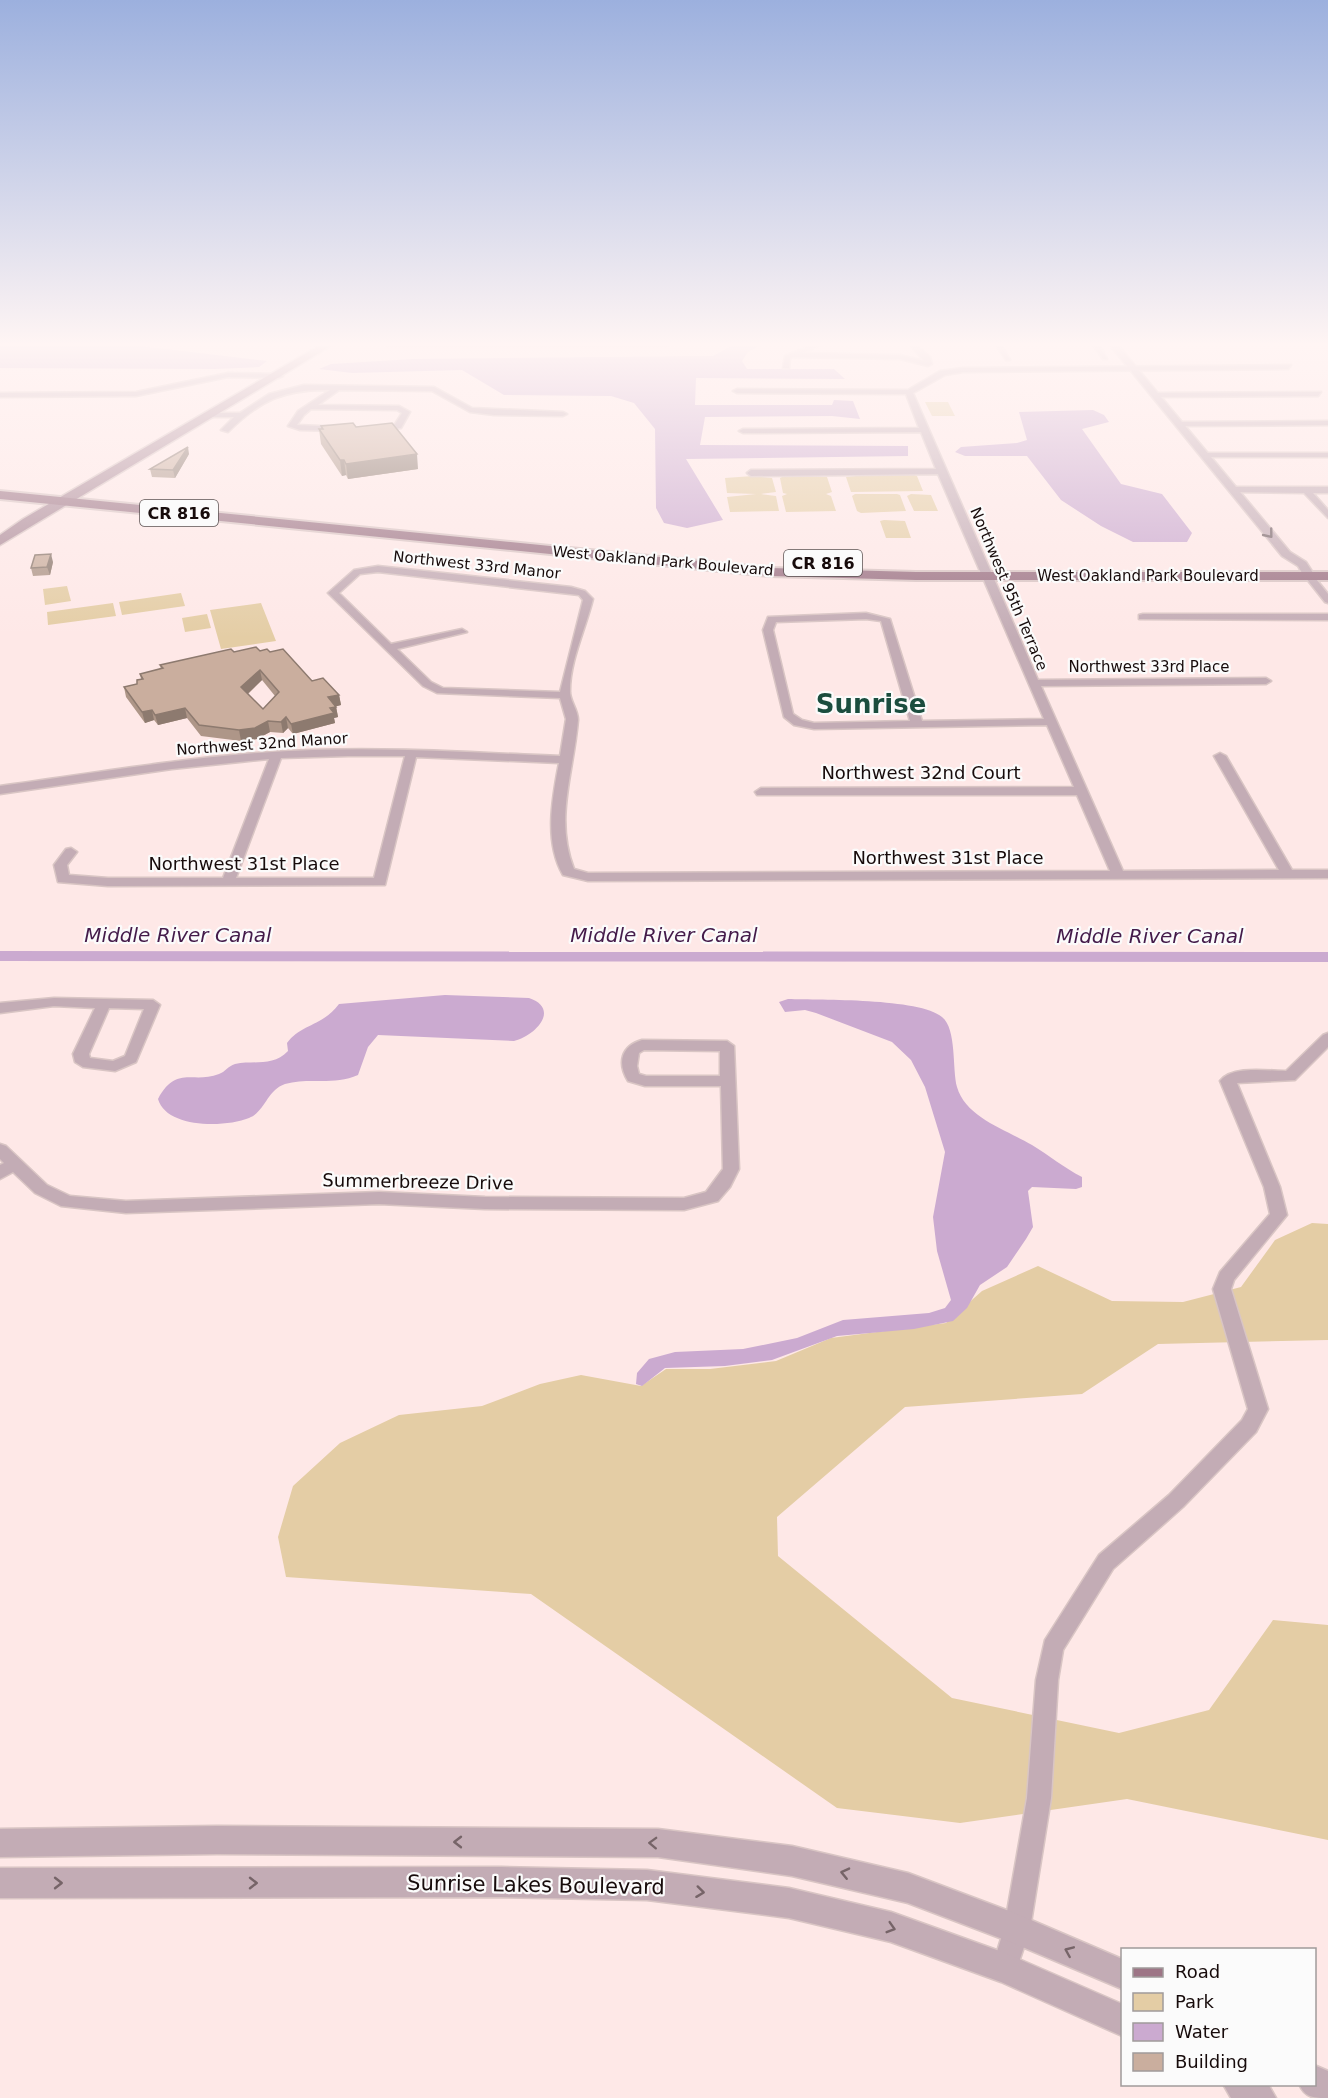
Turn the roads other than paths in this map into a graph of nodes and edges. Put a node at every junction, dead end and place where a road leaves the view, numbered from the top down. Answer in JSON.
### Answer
{"nodes":[{"id":1,"x":154,"y":442,"type":"edge"},
{"id":2,"x":162,"y":442,"type":"edge"},
{"id":3,"x":929,"y":442,"type":"edge"},
{"id":4,"x":1193,"y":442,"type":"edge"},
{"id":5,"x":1206,"y":442,"type":"edge"},
{"id":6,"x":1328,"y":454,"type":"edge"},
{"id":7,"x":1204,"y":455,"type":"junction"},
{"id":8,"x":1217,"y":455,"type":"junction"},
{"id":9,"x":942,"y":471,"type":"junction"},
{"id":10,"x":751,"y":473,"type":"dead end"},
{"id":11,"x":0,"y":484,"type":"edge"},
{"id":12,"x":1234,"y":490,"type":"junction"},
{"id":13,"x":1247,"y":490,"type":"junction"},
{"id":14,"x":1306,"y":490,"type":"junction"},
{"id":15,"x":1328,"y":490,"type":"edge"},
{"id":16,"x":0,"y":495,"type":"edge"},
{"id":17,"x":68,"y":495,"type":"junction"},
{"id":18,"x":47,"y":500,"type":"junction"},
{"id":19,"x":1328,"y":515,"type":"edge"},
{"id":20,"x":0,"y":528,"type":"edge"},
{"id":21,"x":1281,"y":531,"type":"dead end"},
{"id":22,"x":0,"y":541,"type":"edge"},
{"id":23,"x":1295,"y":547,"type":"dead end"},
{"id":24,"x":1328,"y":564,"type":"edge"},
{"id":25,"x":986,"y":570,"type":"junction"},
{"id":26,"x":1306,"y":570,"type":"junction"},
{"id":27,"x":1328,"y":576,"type":"edge"},
{"id":28,"x":1328,"y":600,"type":"edge"},
{"id":29,"x":1143,"y":617,"type":"dead end"},
{"id":30,"x":1328,"y":617,"type":"edge"},
{"id":31,"x":462,"y":632,"type":"dead end"},
{"id":32,"x":391,"y":647,"type":"junction"},
{"id":33,"x":1266,"y":681,"type":"dead end"},
{"id":34,"x":1033,"y":683,"type":"junction"},
{"id":35,"x":565,"y":695,"type":"junction"},
{"id":36,"x":1051,"y":722,"type":"junction"},
{"id":37,"x":917,"y":724,"type":"junction"},
{"id":38,"x":411,"y":754,"type":"junction"},
{"id":39,"x":276,"y":755,"type":"junction"},
{"id":40,"x":1220,"y":756,"type":"dead end"},
{"id":41,"x":564,"y":760,"type":"junction"},
{"id":42,"x":0,"y":790,"type":"edge"},
{"id":43,"x":1081,"y":791,"type":"junction"},
{"id":44,"x":761,"y":792,"type":"dead end"},
{"id":45,"x":71,"y":852,"type":"dead end"},
{"id":46,"x":1288,"y":874,"type":"junction"},
{"id":47,"x":1328,"y":874,"type":"edge"},
{"id":48,"x":1118,"y":875,"type":"junction"},
{"id":49,"x":228,"y":881,"type":"junction"},
{"id":50,"x":104,"y":1004,"type":"junction"},
{"id":51,"x":0,"y":1008,"type":"edge"},
{"id":52,"x":1328,"y":1038,"type":"edge"},
{"id":53,"x":729,"y":1082,"type":"junction"},
{"id":54,"x":0,"y":1149,"type":"edge"},
{"id":55,"x":7,"y":1169,"type":"edge"},
{"id":56,"x":0,"y":1843,"type":"edge"},
{"id":57,"x":0,"y":1883,"type":"edge"},
{"id":58,"x":1017,"y":1929,"type":"junction"},
{"id":59,"x":1005,"y":1968,"type":"junction"},
{"id":60,"x":1121,"y":1974,"type":"edge"},
{"id":61,"x":1121,"y":2020,"type":"edge"},
{"id":62,"x":1241,"y":2086,"type":"edge"},
{"id":63,"x":1260,"y":2098,"type":"edge"}],
"edges":[{"from":1,"to":17,"type":"main road"},
{"from":2,"to":17,"type":"main road"},
{"from":3,"to":9,"type":"street","name":"Northwest 95th Terrace"},
{"from":4,"to":7,"type":"street"},
{"from":5,"to":8,"type":"street"},
{"from":6,"to":8,"type":"street"},
{"from":7,"to":8,"type":"street"},
{"from":7,"to":12,"type":"street"},
{"from":8,"to":13,"type":"street"},
{"from":9,"to":10,"type":"street"},
{"from":9,"to":25,"type":"street","name":"Northwest 95th Terrace"},
{"from":11,"to":17,"type":"main road","name":"West Oakland Park Boulevard","number":"CR 816"},
{"from":12,"to":13,"type":"street"},
{"from":12,"to":26,"type":"street","one_way":true},
{"from":13,"to":14,"type":"street"},
{"from":13,"to":21,"type":"street"},
{"from":14,"to":15,"type":"street"},
{"from":14,"to":19,"type":"street"},
{"from":16,"to":18,"type":"main road","name":"West Oakland Park Boulevard","number":"CR 816"},
{"from":17,"to":18,"type":"main road","name":"West Oakland Park Boulevard","number":"CR 816"},
{"from":17,"to":22,"type":"main road"},
{"from":17,"to":25,"type":"main road","name":"West Oakland Park Boulevard","number":"CR 816"},
{"from":18,"to":20,"type":"main road"},
{"from":23,"to":26,"type":"street"},
{"from":24,"to":26,"type":"main road","name":"West Oakland Park Boulevard","number":"CR 816"},
{"from":25,"to":26,"type":"main road","name":"West Oakland Park Boulevard","number":"CR 816"},
{"from":25,"to":34,"type":"street","name":"Northwest 95th Terrace"},
{"from":26,"to":27,"type":"main road","name":"West Oakland Park Boulevard","number":"CR 816"},
{"from":26,"to":28,"type":"street"},
{"from":29,"to":30,"type":"street"},
{"from":31,"to":32,"type":"street"},
{"from":32,"to":35,"type":"street"},
{"from":32,"to":35,"type":"street","name":"Northwest 33rd Manor"},
{"from":33,"to":34,"type":"street","name":"Northwest 33rd Place"},
{"from":34,"to":36,"type":"street","name":"Northwest 95th Terrace"},
{"from":35,"to":41,"type":"street"},
{"from":36,"to":37,"type":"street"},
{"from":36,"to":43,"type":"street","name":"Northwest 95th Terrace"},
{"from":37,"to":37,"type":"street"},
{"from":38,"to":39,"type":"street","name":"Northwest 32nd Manor"},
{"from":38,"to":41,"type":"street","name":"Northwest 32nd Manor"},
{"from":38,"to":49,"type":"street","name":"Northwest 31st Place"},
{"from":39,"to":42,"type":"street","name":"Northwest 32nd Manor"},
{"from":39,"to":49,"type":"street"},
{"from":40,"to":46,"type":"street"},
{"from":41,"to":48,"type":"street","name":"Northwest 31st Place"},
{"from":43,"to":44,"type":"street","name":"Northwest 32nd Court"},
{"from":43,"to":48,"type":"street","name":"Northwest 95th Terrace"},
{"from":45,"to":49,"type":"street","name":"Northwest 31st Place"},
{"from":46,"to":47,"type":"street","name":"Northwest 31st Place"},
{"from":46,"to":48,"type":"street","name":"Northwest 31st Place"},
{"from":50,"to":50,"type":"street"},
{"from":50,"to":51,"type":"street"},
{"from":52,"to":58,"type":"street"},
{"from":53,"to":53,"type":"street","name":"Summerbreeze Drive"},
{"from":53,"to":55,"type":"street","name":"Summerbreeze Drive"},
{"from":54,"to":55,"type":"street","name":"Summerbreeze Drive"},
{"from":58,"to":56,"type":"street","one_way":true},
{"from":57,"to":59,"type":"street","name":"Sunrise Lakes Boulevard","one_way":true},
{"from":58,"to":59,"type":"street"},
{"from":60,"to":58,"type":"street","one_way":true},
{"from":59,"to":61,"type":"street","name":"Sunrise Lakes Boulevard"},
{"from":62,"to":63,"type":"street"}]}
